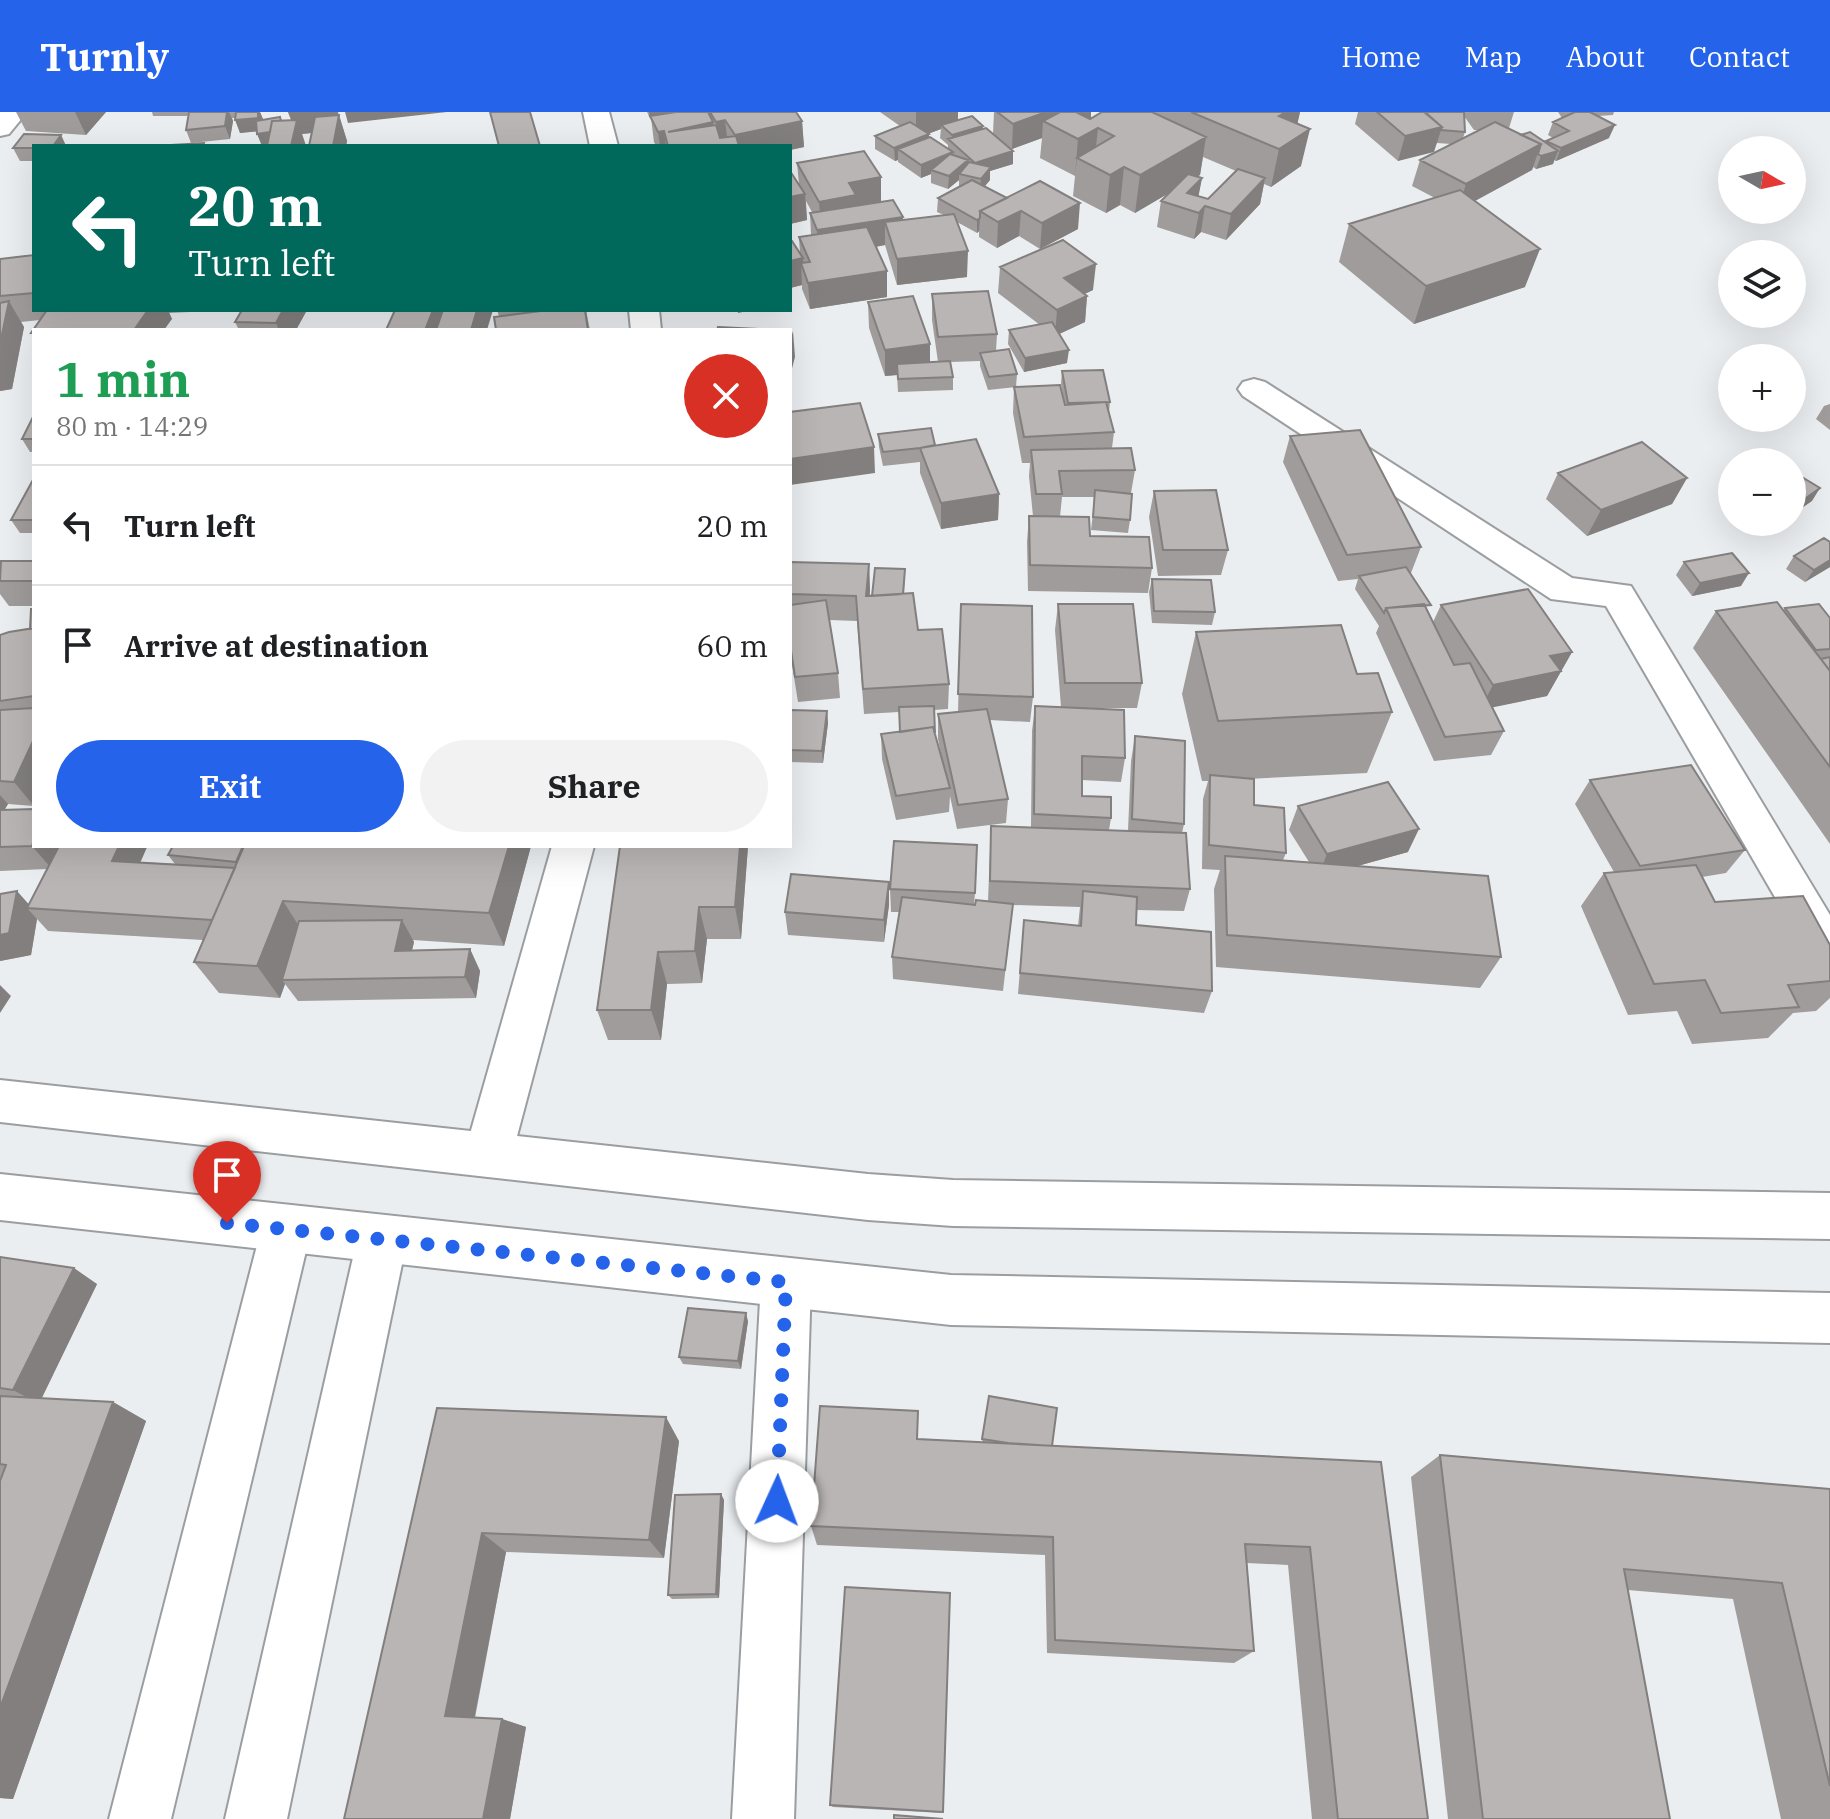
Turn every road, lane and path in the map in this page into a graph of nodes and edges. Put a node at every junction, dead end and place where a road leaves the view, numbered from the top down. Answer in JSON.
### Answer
{"nodes":[{"id":1,"x":14,"y":112,"type":"edge"},
{"id":2,"x":596,"y":112,"type":"edge"},
{"id":3,"x":0,"y":128,"type":"edge"},
{"id":4,"x":604,"y":144,"type":"edge"},
{"id":5,"x":1254,"y":389,"type":"dead end"},
{"id":6,"x":572,"y":848,"type":"edge"},
{"id":7,"x":1830,"y":953,"type":"edge"},
{"id":8,"x":0,"y":1101,"type":"edge"},
{"id":9,"x":488,"y":1155,"type":"junction"},
{"id":10,"x":0,"y":1197,"type":"edge"},
{"id":11,"x":1830,"y":1216,"type":"edge"},
{"id":12,"x":286,"y":1230,"type":"junction"},
{"id":13,"x":382,"y":1240,"type":"junction"},
{"id":14,"x":786,"y":1282,"type":"junction"},
{"id":15,"x":1830,"y":1318,"type":"edge"},
{"id":16,"x":140,"y":1819,"type":"edge"},
{"id":17,"x":256,"y":1819,"type":"edge"},
{"id":18,"x":763,"y":1819,"type":"edge"}],
"edges":[{"from":1,"to":3,"type":"main road"},
{"from":2,"to":4,"type":"main road"},
{"from":5,"to":7,"type":"main road"},
{"from":6,"to":9,"type":"main road"},
{"from":8,"to":9,"type":"main road"},
{"from":9,"to":11,"type":"main road"},
{"from":10,"to":12,"type":"main road"},
{"from":12,"to":13,"type":"main road"},
{"from":12,"to":16,"type":"main road"},
{"from":13,"to":14,"type":"main road"},
{"from":13,"to":17,"type":"main road"},
{"from":14,"to":15,"type":"main road"},
{"from":14,"to":18,"type":"main road"}]}
